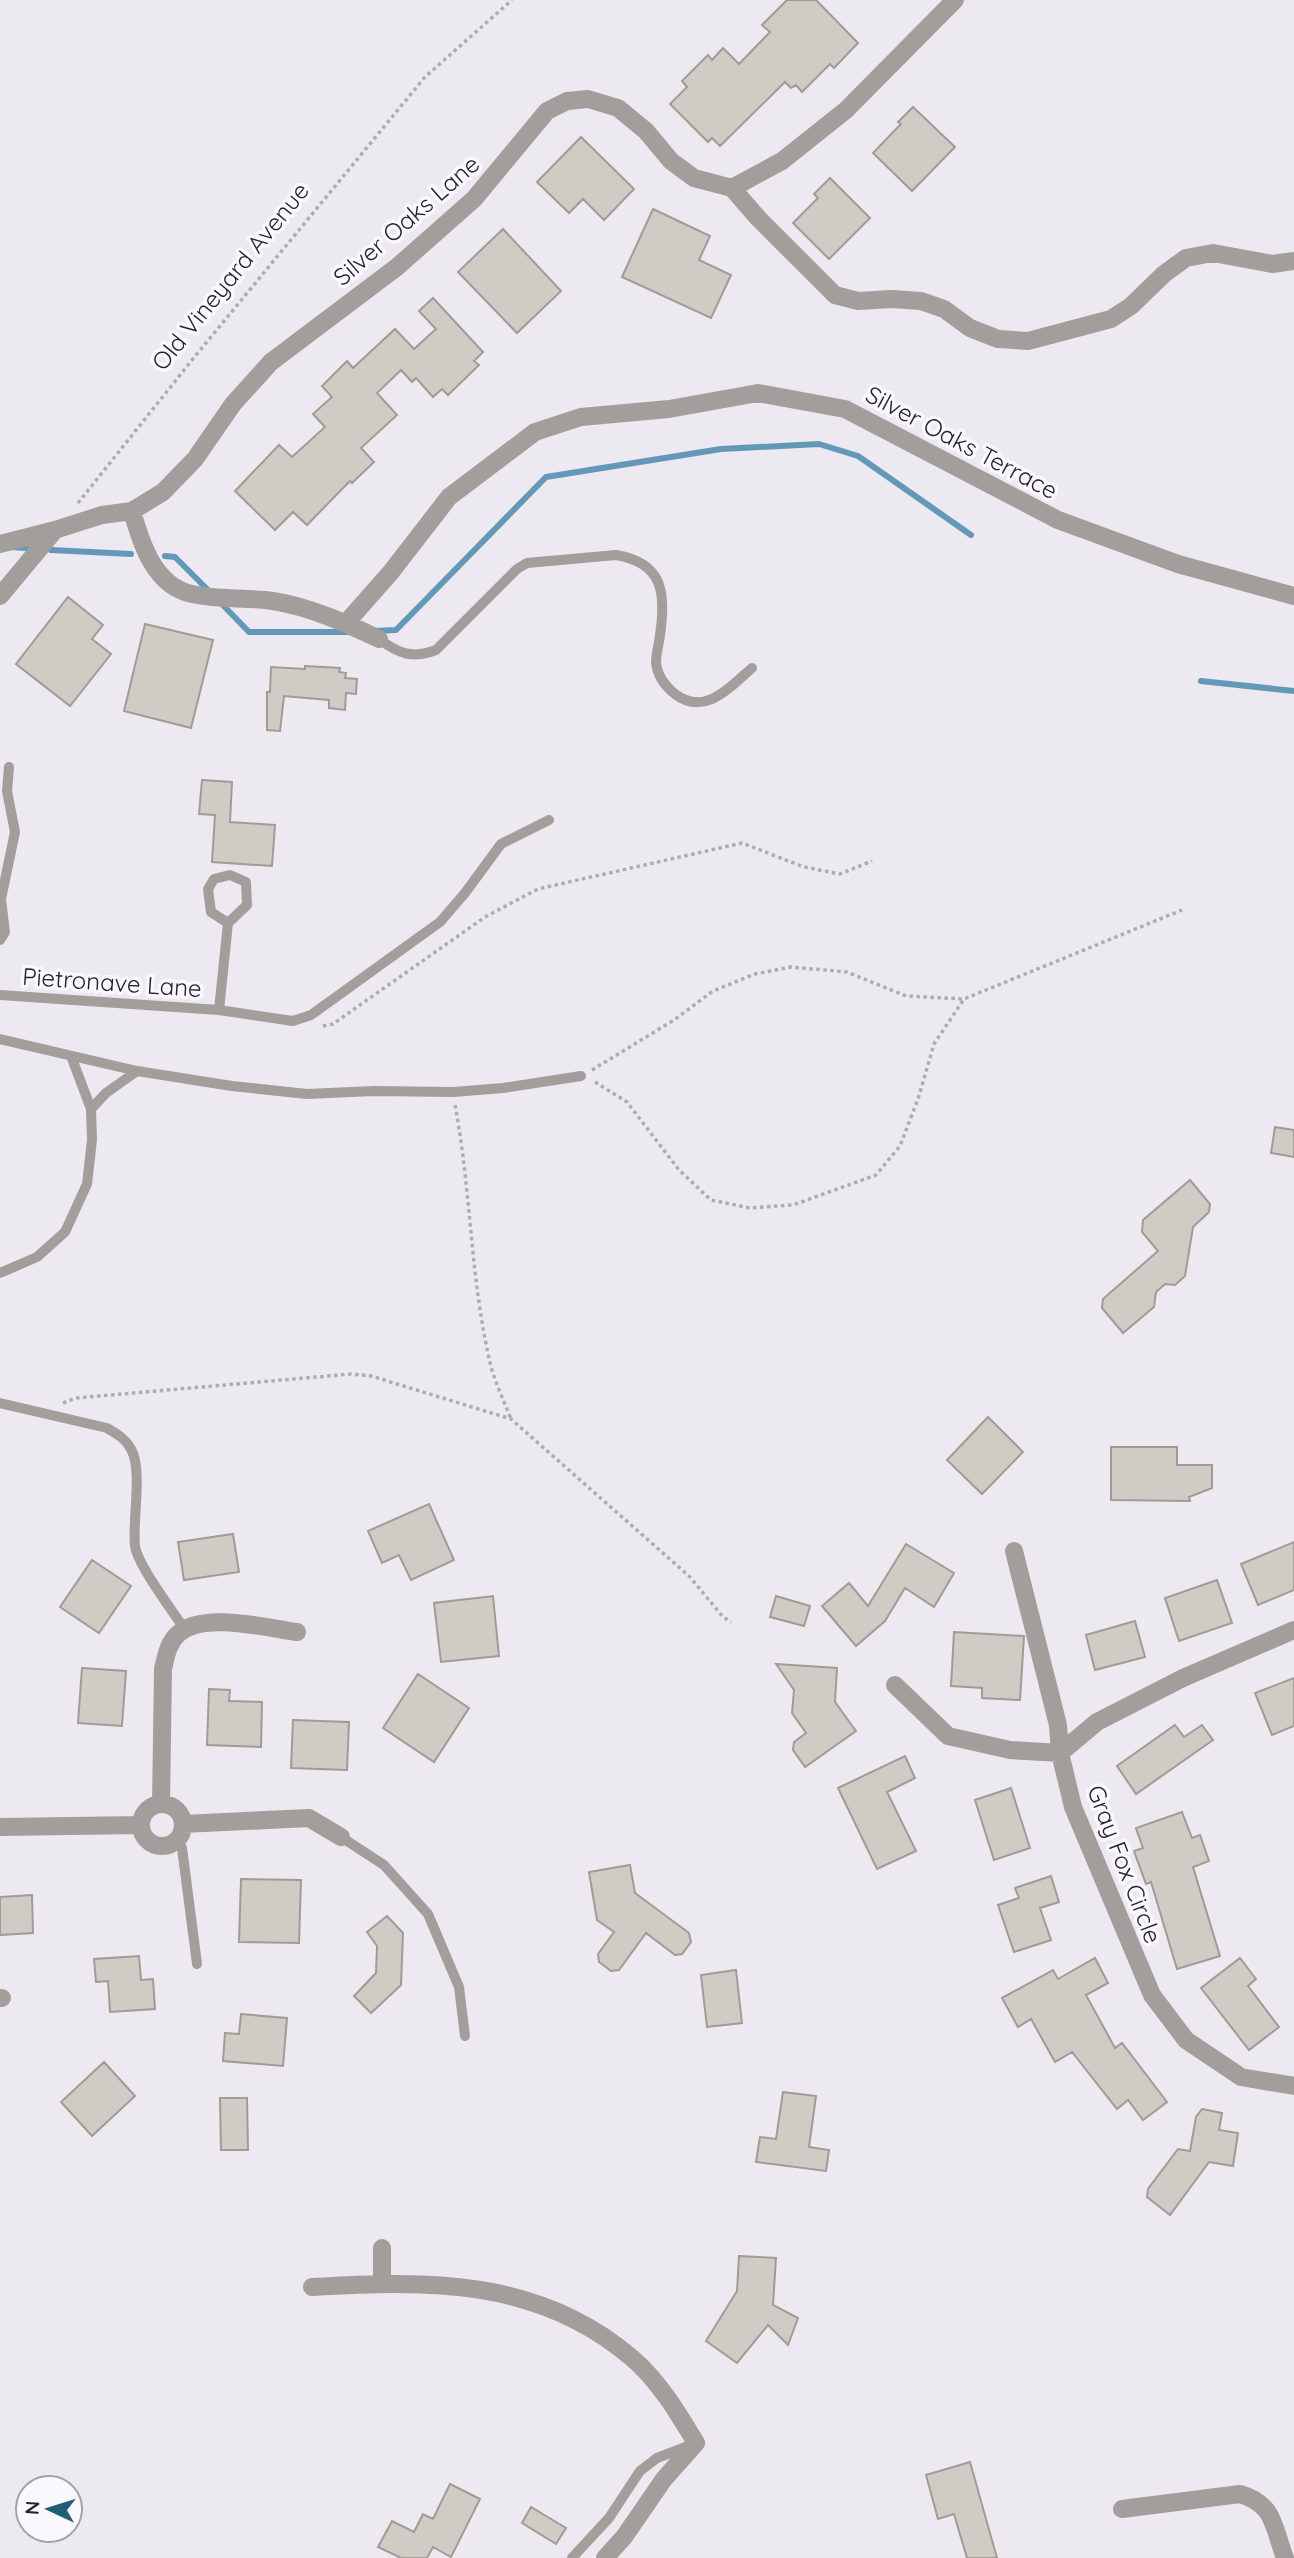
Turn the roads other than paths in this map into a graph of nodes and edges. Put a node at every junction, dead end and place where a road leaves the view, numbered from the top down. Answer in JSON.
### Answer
{"nodes":[{"id":1,"x":956,"y":0,"type":"edge"},
{"id":2,"x":732,"y":188,"type":"junction"},
{"id":3,"x":1294,"y":261,"type":"edge"},
{"id":4,"x":132,"y":511,"type":"junction"},
{"id":5,"x":55,"y":530,"type":"junction"},
{"id":6,"x":0,"y":544,"type":"edge"},
{"id":7,"x":0,"y":596,"type":"edge"},
{"id":8,"x":1294,"y":596,"type":"edge"},
{"id":9,"x":346,"y":623,"type":"junction"},
{"id":10,"x":379,"y":639,"type":"joint"},
{"id":11,"x":752,"y":668,"type":"dead end"},
{"id":12,"x":9,"y":767,"type":"dead end"},
{"id":13,"x":549,"y":820,"type":"dead end"},
{"id":14,"x":228,"y":923,"type":"junction"},
{"id":15,"x":0,"y":940,"type":"edge"},
{"id":16,"x":0,"y":995,"type":"edge"},
{"id":17,"x":219,"y":1010,"type":"junction"},
{"id":18,"x":0,"y":1039,"type":"edge"},
{"id":19,"x":71,"y":1056,"type":"junction"},
{"id":20,"x":137,"y":1071,"type":"junction"},
{"id":21,"x":581,"y":1076,"type":"road end"},
{"id":22,"x":91,"y":1109,"type":"junction"},
{"id":23,"x":0,"y":1273,"type":"edge"},
{"id":24,"x":0,"y":1404,"type":"edge"},
{"id":25,"x":1014,"y":1551,"type":"dead end"},
{"id":26,"x":185,"y":1630,"type":"junction"},
{"id":27,"x":1294,"y":1630,"type":"edge"},
{"id":28,"x":297,"y":1632,"type":"dead end"},
{"id":29,"x":895,"y":1685,"type":"dead end"},
{"id":30,"x":1060,"y":1753,"type":"junction"},
{"id":31,"x":161,"y":1804,"type":"junction"},
{"id":32,"x":141,"y":1825,"type":"junction"},
{"id":33,"x":0,"y":1827,"type":"edge"},
{"id":34,"x":180,"y":1832,"type":"junction"},
{"id":35,"x":341,"y":1837,"type":"joint"},
{"id":36,"x":197,"y":1964,"type":"dead end"},
{"id":37,"x":465,"y":2036,"type":"dead end"},
{"id":38,"x":1294,"y":2086,"type":"edge"},
{"id":39,"x":382,"y":2248,"type":"dead end"},
{"id":40,"x":382,"y":2283,"type":"junction"},
{"id":41,"x":312,"y":2287,"type":"dead end"},
{"id":42,"x":696,"y":2442,"type":"junction"},
{"id":43,"x":1122,"y":2509,"type":"dead end"},
{"id":44,"x":572,"y":2558,"type":"edge"},
{"id":45,"x":605,"y":2558,"type":"edge"},
{"id":46,"x":1285,"y":2558,"type":"edge"}],
"edges":[{"from":1,"to":2,"type":"street"},
{"from":2,"to":3,"type":"street"},
{"from":2,"to":4,"type":"street","name":"Silver Oaks Lane"},
{"from":4,"to":5,"type":"street","name":"Silver Oaks Lane"},
{"from":4,"to":9,"type":"street"},
{"from":5,"to":6,"type":"street","name":"Silver Oaks Lane"},
{"from":5,"to":7,"type":"street"},
{"from":8,"to":9,"type":"street","name":"Silver Oaks Terrace"},
{"from":9,"to":10,"type":"street"},
{"from":10,"to":11,"type":"lane"},
{"from":12,"to":15,"type":"lane"},
{"from":13,"to":17,"type":"lane"},
{"from":14,"to":14,"type":"lane","name":"Pietronave Lane"},
{"from":14,"to":17,"type":"lane","name":"Pietronave Lane"},
{"from":16,"to":17,"type":"lane","name":"Pietronave Lane"},
{"from":18,"to":19,"type":"lane"},
{"from":19,"to":20,"type":"lane"},
{"from":19,"to":22,"type":"lane"},
{"from":20,"to":21,"type":"lane"},
{"from":20,"to":22,"type":"lane"},
{"from":22,"to":23,"type":"lane"},
{"from":24,"to":26,"type":"lane"},
{"from":25,"to":30,"type":"street","name":"Gray Fox Circle"},
{"from":26,"to":28,"type":"street"},
{"from":26,"to":31,"type":"street"},
{"from":27,"to":30,"type":"street"},
{"from":29,"to":30,"type":"street"},
{"from":30,"to":38,"type":"street","name":"Gray Fox Circle"},
{"from":31,"to":32,"type":"street"},
{"from":31,"to":34,"type":"street"},
{"from":32,"to":33,"type":"street"},
{"from":32,"to":34,"type":"street"},
{"from":34,"to":35,"type":"street"},
{"from":34,"to":36,"type":"lane"},
{"from":35,"to":37,"type":"lane"},
{"from":39,"to":40,"type":"street"},
{"from":40,"to":41,"type":"street"},
{"from":40,"to":42,"type":"street"},
{"from":42,"to":44,"type":"lane"},
{"from":42,"to":45,"type":"street"},
{"from":43,"to":46,"type":"street"}]}
